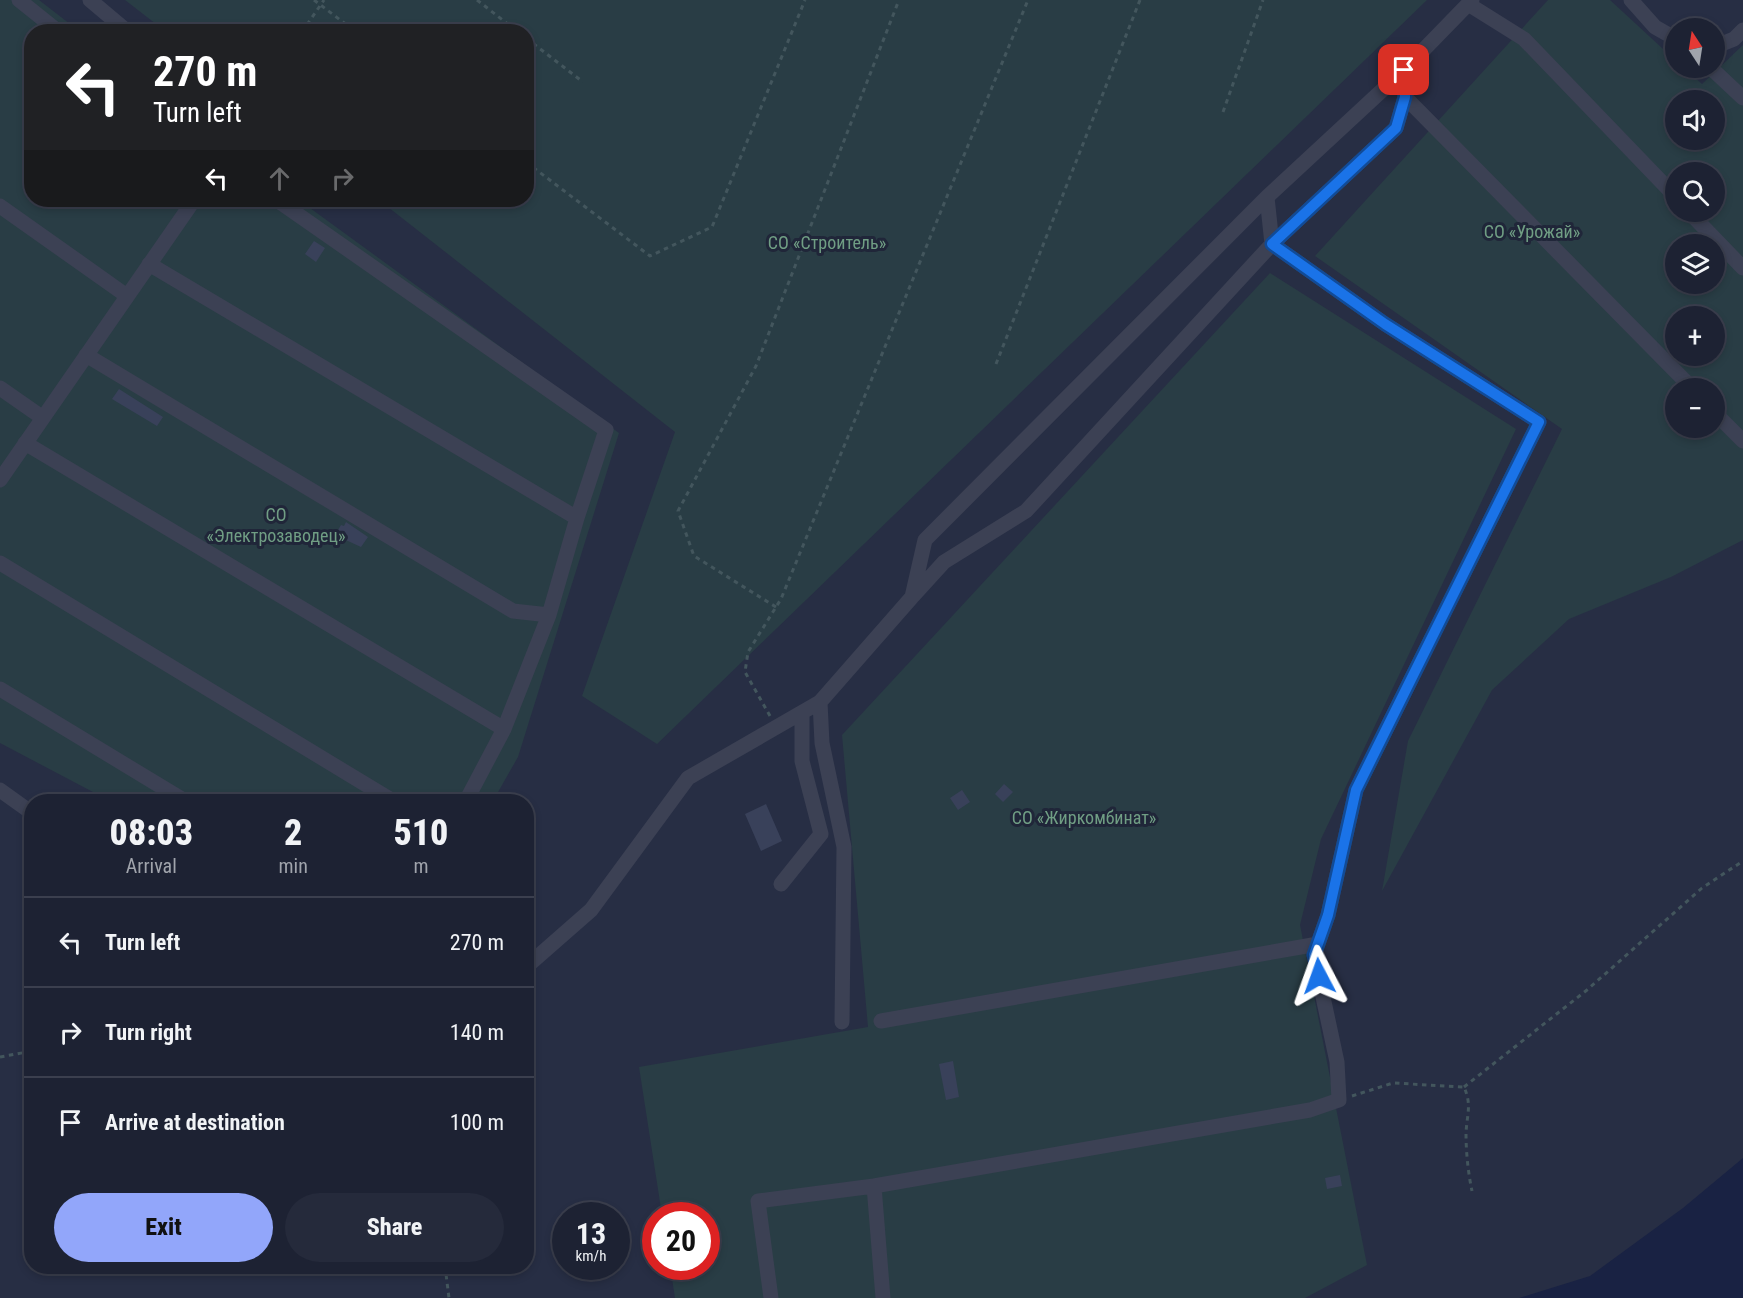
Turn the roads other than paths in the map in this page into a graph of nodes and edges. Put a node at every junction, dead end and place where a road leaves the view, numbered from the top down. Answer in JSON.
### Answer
{"nodes":[{"id":1,"x":19,"y":0,"type":"edge"},
{"id":2,"x":90,"y":0,"type":"edge"},
{"id":3,"x":1631,"y":0,"type":"edge"},
{"id":4,"x":1469,"y":2,"type":"edge"},
{"id":5,"x":49,"y":24,"type":"edge"},
{"id":6,"x":118,"y":24,"type":"edge"},
{"id":7,"x":1743,"y":30,"type":"edge"},
{"id":8,"x":1665,"y":33,"type":"edge"},
{"id":9,"x":1725,"y":43,"type":"edge"},
{"id":10,"x":1404,"y":70,"type":"junction"},
{"id":11,"x":1722,"y":78,"type":"edge"},
{"id":12,"x":1405,"y":97,"type":"junction"},
{"id":13,"x":1743,"y":98,"type":"edge"},
{"id":14,"x":1665,"y":186,"type":"edge"},
{"id":15,"x":1267,"y":197,"type":"junction"},
{"id":16,"x":0,"y":206,"type":"edge"},
{"id":17,"x":189,"y":207,"type":"edge"},
{"id":18,"x":287,"y":207,"type":"edge"},
{"id":19,"x":1699,"y":222,"type":"edge"},
{"id":20,"x":1272,"y":244,"type":"junction"},
{"id":21,"x":149,"y":264,"type":"junction"},
{"id":22,"x":1743,"y":268,"type":"edge"},
{"id":23,"x":127,"y":296,"type":"junction"},
{"id":24,"x":86,"y":355,"type":"junction"},
{"id":25,"x":1682,"y":378,"type":"edge"},
{"id":26,"x":0,"y":387,"type":"edge"},
{"id":27,"x":43,"y":418,"type":"junction"},
{"id":28,"x":1725,"y":423,"type":"edge"},
{"id":29,"x":1743,"y":441,"type":"edge"},
{"id":30,"x":25,"y":443,"type":"junction"},
{"id":31,"x":0,"y":480,"type":"edge"},
{"id":32,"x":576,"y":518,"type":"junction"},
{"id":33,"x":0,"y":563,"type":"edge"},
{"id":34,"x":912,"y":597,"type":"junction"},
{"id":35,"x":549,"y":615,"type":"junction"},
{"id":36,"x":0,"y":689,"type":"edge"},
{"id":37,"x":820,"y":702,"type":"junction"},
{"id":38,"x":802,"y":712,"type":"junction"},
{"id":39,"x":504,"y":729,"type":"junction"},
{"id":40,"x":0,"y":790,"type":"edge"},
{"id":41,"x":173,"y":794,"type":"edge"},
{"id":42,"x":381,"y":794,"type":"edge"},
{"id":43,"x":470,"y":794,"type":"edge"},
{"id":44,"x":24,"y":807,"type":"edge"},
{"id":45,"x":781,"y":884,"type":"dead end"},
{"id":46,"x":1318,"y":944,"type":"junction"},
{"id":47,"x":534,"y":960,"type":"edge"},
{"id":48,"x":881,"y":1021,"type":"dead end"},
{"id":49,"x":842,"y":1022,"type":"dead end"},
{"id":50,"x":874,"y":1186,"type":"junction"},
{"id":51,"x":771,"y":1298,"type":"edge"},
{"id":52,"x":883,"y":1298,"type":"edge"}],
"edges":[{"from":1,"to":5,"type":"lane"},
{"from":2,"to":6,"type":"lane"},
{"from":3,"to":8,"type":"lane"},
{"from":4,"to":10,"type":"lane"},
{"from":4,"to":14,"type":"lane"},
{"from":7,"to":9,"type":"lane"},
{"from":10,"to":12,"type":"lane"},
{"from":10,"to":15,"type":"lane"},
{"from":11,"to":13,"type":"lane"},
{"from":12,"to":20,"type":"lane"},
{"from":12,"to":25,"type":"lane"},
{"from":15,"to":20,"type":"lane"},
{"from":15,"to":34,"type":"lane"},
{"from":16,"to":23,"type":"lane"},
{"from":17,"to":21,"type":"lane"},
{"from":18,"to":32,"type":"lane"},
{"from":19,"to":22,"type":"lane"},
{"from":20,"to":34,"type":"lane"},
{"from":20,"to":46,"type":"lane"},
{"from":21,"to":23,"type":"lane"},
{"from":21,"to":32,"type":"lane"},
{"from":23,"to":24,"type":"lane"},
{"from":24,"to":27,"type":"lane"},
{"from":24,"to":35,"type":"lane"},
{"from":26,"to":27,"type":"lane"},
{"from":27,"to":30,"type":"lane"},
{"from":28,"to":29,"type":"lane"},
{"from":30,"to":31,"type":"lane"},
{"from":30,"to":39,"type":"lane"},
{"from":32,"to":35,"type":"lane"},
{"from":33,"to":42,"type":"lane"},
{"from":34,"to":37,"type":"lane"},
{"from":35,"to":39,"type":"lane"},
{"from":36,"to":41,"type":"lane"},
{"from":37,"to":38,"type":"lane"},
{"from":37,"to":49,"type":"lane"},
{"from":38,"to":45,"type":"lane"},
{"from":38,"to":47,"type":"lane"},
{"from":39,"to":43,"type":"lane"},
{"from":40,"to":44,"type":"lane"},
{"from":46,"to":48,"type":"lane"},
{"from":46,"to":50,"type":"lane"},
{"from":50,"to":51,"type":"lane"},
{"from":50,"to":52,"type":"lane"}]}
